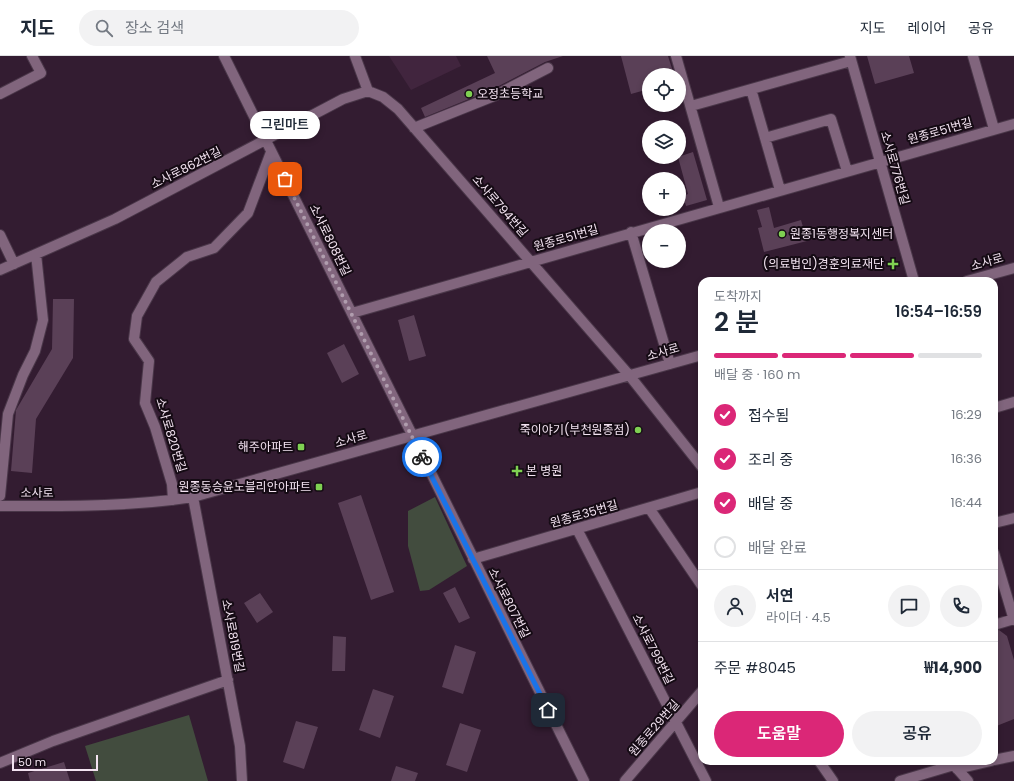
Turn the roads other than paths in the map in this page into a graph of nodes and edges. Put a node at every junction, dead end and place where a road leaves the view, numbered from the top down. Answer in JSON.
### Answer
{"nodes":[{"id":1,"x":32,"y":56,"type":"edge"},
{"id":2,"x":224,"y":56,"type":"edge"},
{"id":3,"x":355,"y":56,"type":"edge"},
{"id":4,"x":676,"y":56,"type":"edge"},
{"id":5,"x":973,"y":56,"type":"edge"},
{"id":6,"x":851,"y":59,"type":"edge"},
{"id":7,"x":548,"y":68,"type":"dead end"},
{"id":8,"x":751,"y":89,"type":"junction"},
{"id":9,"x":368,"y":91,"type":"junction"},
{"id":10,"x":0,"y":94,"type":"edge"},
{"id":11,"x":691,"y":106,"type":"junction"},
{"id":12,"x":1014,"y":124,"type":"edge"},
{"id":13,"x":414,"y":128,"type":"junction"},
{"id":14,"x":994,"y":130,"type":"junction"},
{"id":15,"x":765,"y":138,"type":"junction"},
{"id":16,"x":266,"y":141,"type":"junction"},
{"id":17,"x":271,"y":152,"type":"junction"},
{"id":18,"x":880,"y":162,"type":"junction"},
{"id":19,"x":847,"y":171,"type":"junction"},
{"id":20,"x":780,"y":190,"type":"junction"},
{"id":21,"x":719,"y":207,"type":"junction"},
{"id":22,"x":631,"y":232,"type":"junction"},
{"id":23,"x":0,"y":235,"type":"edge"},
{"id":24,"x":36,"y":254,"type":"junction"},
{"id":25,"x":531,"y":262,"type":"junction"},
{"id":26,"x":14,"y":264,"type":"junction"},
{"id":27,"x":1014,"y":268,"type":"edge"},
{"id":28,"x":0,"y":270,"type":"edge"},
{"id":29,"x":913,"y":277,"type":"edge"},
{"id":30,"x":981,"y":277,"type":"edge"},
{"id":31,"x":352,"y":313,"type":"junction"},
{"id":32,"x":698,"y":356,"type":"edge"},
{"id":33,"x":670,"y":364,"type":"junction"},
{"id":34,"x":628,"y":376,"type":"junction"},
{"id":35,"x":1014,"y":402,"type":"edge"},
{"id":36,"x":998,"y":407,"type":"edge"},
{"id":37,"x":411,"y":436,"type":"junction"},
{"id":38,"x":698,"y":462,"type":"edge"},
{"id":39,"x":698,"y":493,"type":"edge"},
{"id":40,"x":0,"y":496,"type":"edge"},
{"id":41,"x":193,"y":497,"type":"junction"},
{"id":42,"x":173,"y":500,"type":"junction"},
{"id":43,"x":0,"y":506,"type":"edge"},
{"id":44,"x":650,"y":508,"type":"junction"},
{"id":45,"x":1014,"y":518,"type":"edge"},
{"id":46,"x":998,"y":522,"type":"edge"},
{"id":47,"x":577,"y":529,"type":"junction"},
{"id":48,"x":473,"y":559,"type":"junction"},
{"id":49,"x":998,"y":566,"type":"edge"},
{"id":50,"x":698,"y":580,"type":"edge"},
{"id":51,"x":1014,"y":619,"type":"edge"},
{"id":52,"x":998,"y":624,"type":"edge"},
{"id":53,"x":228,"y":680,"type":"junction"},
{"id":54,"x":698,"y":696,"type":"edge"},
{"id":55,"x":676,"y":721,"type":"junction"},
{"id":56,"x":1014,"y":756,"type":"edge"},
{"id":57,"x":998,"y":760,"type":"edge"},
{"id":58,"x":0,"y":763,"type":"edge"},
{"id":59,"x":822,"y":765,"type":"edge"},
{"id":60,"x":954,"y":765,"type":"edge"},
{"id":61,"x":242,"y":781,"type":"edge"},
{"id":62,"x":584,"y":781,"type":"edge"},
{"id":63,"x":625,"y":781,"type":"edge"},
{"id":64,"x":706,"y":781,"type":"edge"},
{"id":65,"x":833,"y":781,"type":"edge"},
{"id":66,"x":900,"y":781,"type":"edge"},
{"id":67,"x":968,"y":781,"type":"edge"}],
"edges":[{"from":1,"to":10,"type":"street"},
{"from":2,"to":16,"type":"street","name":"소사로808번길"},
{"from":3,"to":9,"type":"street"},
{"from":4,"to":11,"type":"street"},
{"from":5,"to":14,"type":"street"},
{"from":6,"to":8,"type":"street","name":"소사로776번길"},
{"from":6,"to":18,"type":"street","name":"소사로776번길"},
{"from":7,"to":13,"type":"street"},
{"from":8,"to":11,"type":"street","name":"소사로776번길"},
{"from":8,"to":15,"type":"street"},
{"from":9,"to":13,"type":"street","name":"소사로794번길"},
{"from":9,"to":16,"type":"street","name":"소사로862번길"},
{"from":11,"to":21,"type":"street"},
{"from":12,"to":14,"type":"street","name":"원종로51번길"},
{"from":13,"to":25,"type":"street","name":"소사로794번길"},
{"from":14,"to":18,"type":"street","name":"원종로51번길"},
{"from":15,"to":19,"type":"street"},
{"from":15,"to":20,"type":"street"},
{"from":16,"to":17,"type":"street","name":"소사로808번길"},
{"from":16,"to":24,"type":"street","name":"소사로862번길"},
{"from":17,"to":31,"type":"street","name":"소사로808번길"},
{"from":17,"to":42,"type":"street","name":"소사로820번길"},
{"from":18,"to":19,"type":"street","name":"원종로51번길"},
{"from":18,"to":29,"type":"street","name":"소사로776번길"},
{"from":19,"to":20,"type":"street","name":"원종로51번길"},
{"from":20,"to":21,"type":"street","name":"원종로51번길"},
{"from":21,"to":22,"type":"street","name":"원종로51번길"},
{"from":22,"to":25,"type":"street","name":"원종로51번길"},
{"from":22,"to":33,"type":"street"},
{"from":23,"to":26,"type":"street"},
{"from":24,"to":26,"type":"street","name":"소사로862번길"},
{"from":24,"to":40,"type":"street"},
{"from":25,"to":31,"type":"street","name":"원종로51번길"},
{"from":25,"to":34,"type":"street","name":"소사로794번길"},
{"from":26,"to":28,"type":"street","name":"소사로862번길"},
{"from":27,"to":30,"type":"street","name":"소사로"},
{"from":31,"to":37,"type":"street","name":"소사로808번길"},
{"from":32,"to":33,"type":"street","name":"소사로"},
{"from":33,"to":34,"type":"street","name":"소사로"},
{"from":34,"to":37,"type":"street","name":"소사로"},
{"from":34,"to":38,"type":"street","name":"소사로794번길"},
{"from":35,"to":36,"type":"street"},
{"from":37,"to":41,"type":"street","name":"소사로"},
{"from":37,"to":48,"type":"street","name":"소사로807번길"},
{"from":39,"to":44,"type":"street","name":"원종로35번길"},
{"from":41,"to":42,"type":"street","name":"소사로"},
{"from":41,"to":53,"type":"street","name":"소사로819번길"},
{"from":42,"to":43,"type":"street","name":"소사로"},
{"from":44,"to":47,"type":"street","name":"원종로35번길"},
{"from":44,"to":50,"type":"street"},
{"from":45,"to":46,"type":"street"},
{"from":47,"to":48,"type":"street","name":"원종로35번길"},
{"from":47,"to":55,"type":"street","name":"소사로799번길"},
{"from":48,"to":62,"type":"street","name":"소사로807번길"},
{"from":49,"to":51,"type":"street"},
{"from":51,"to":52,"type":"street"},
{"from":53,"to":58,"type":"street"},
{"from":53,"to":61,"type":"street","name":"소사로819번길"},
{"from":54,"to":55,"type":"street","name":"원종로29번길"},
{"from":55,"to":63,"type":"street","name":"원종로29번길"},
{"from":55,"to":64,"type":"street","name":"소사로799번길"},
{"from":56,"to":57,"type":"street"},
{"from":59,"to":65,"type":"street"},
{"from":60,"to":66,"type":"street"},
{"from":60,"to":67,"type":"street"}]}
